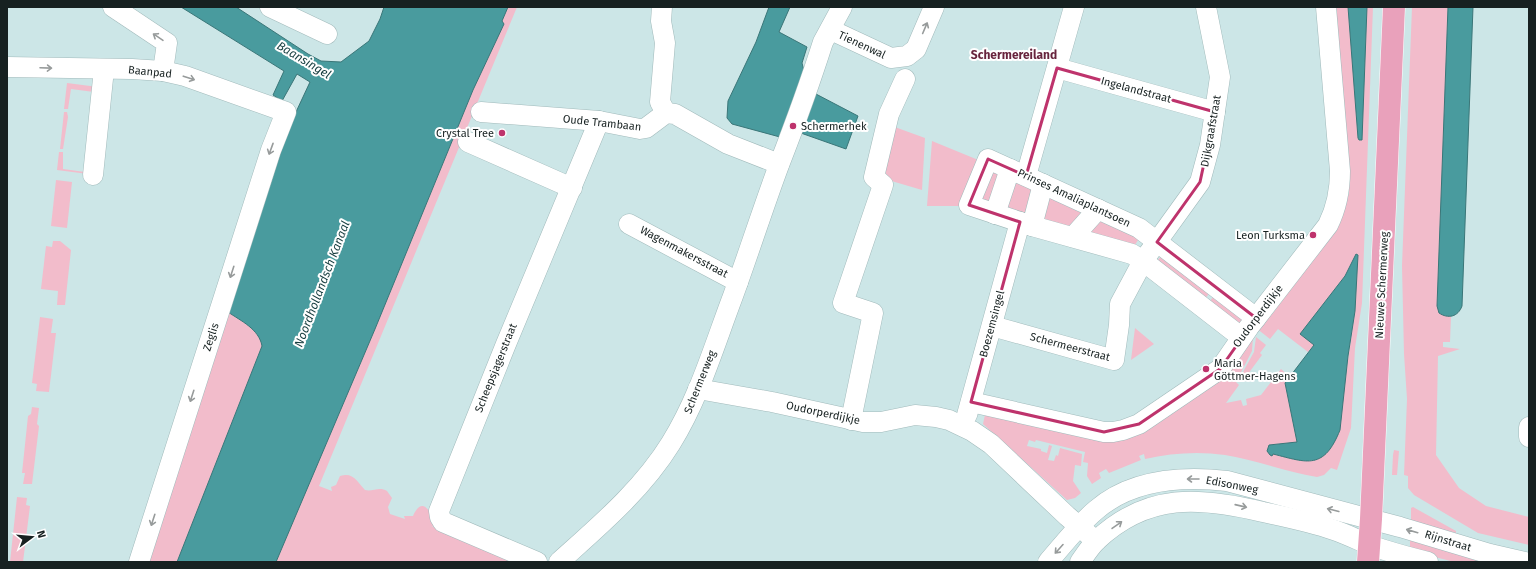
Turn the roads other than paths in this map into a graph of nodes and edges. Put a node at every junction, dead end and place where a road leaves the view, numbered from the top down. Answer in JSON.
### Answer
{"nodes":[{"id":1,"x":113,"y":7,"type":"edge"},
{"id":2,"x":270,"y":7,"type":"edge"},
{"id":3,"x":662,"y":7,"type":"edge"},
{"id":4,"x":842,"y":7,"type":"edge"},
{"id":5,"x":934,"y":7,"type":"edge"},
{"id":6,"x":1074,"y":7,"type":"edge"},
{"id":7,"x":1206,"y":7,"type":"edge"},
{"id":8,"x":1326,"y":7,"type":"edge"},
{"id":9,"x":1394,"y":7,"type":"edge"},
{"id":10,"x":831,"y":30,"type":"junction"},
{"id":11,"x":327,"y":34,"type":"dead end"},
{"id":12,"x":7,"y":67,"type":"edge"},
{"id":13,"x":1057,"y":68,"type":"junction"},
{"id":14,"x":104,"y":69,"type":"junction"},
{"id":15,"x":163,"y":71,"type":"junction"},
{"id":16,"x":904,"y":79,"type":"dead end"},
{"id":17,"x":286,"y":112,"type":"joint"},
{"id":18,"x":481,"y":112,"type":"dead end"},
{"id":19,"x":1215,"y":112,"type":"junction"},
{"id":20,"x":666,"y":114,"type":"junction"},
{"id":21,"x":599,"y":121,"type":"junction"},
{"id":22,"x":468,"y":142,"type":"dead end"},
{"id":23,"x":780,"y":164,"type":"junction"},
{"id":24,"x":1028,"y":172,"type":"junction"},
{"id":25,"x":93,"y":175,"type":"dead end"},
{"id":26,"x":572,"y":188,"type":"junction"},
{"id":27,"x":1098,"y":209,"type":"junction"},
{"id":28,"x":995,"y":214,"type":"junction"},
{"id":29,"x":629,"y":224,"type":"dead end"},
{"id":30,"x":1024,"y":226,"type":"junction"},
{"id":31,"x":1073,"y":237,"type":"junction"},
{"id":32,"x":1157,"y":242,"type":"junction"},
{"id":33,"x":1143,"y":261,"type":"junction"},
{"id":34,"x":738,"y":282,"type":"junction"},
{"id":35,"x":1256,"y":318,"type":"junction"},
{"id":36,"x":992,"y":326,"type":"junction"},
{"id":37,"x":1241,"y":337,"type":"junction"},
{"id":38,"x":698,"y":389,"type":"junction"},
{"id":39,"x":971,"y":402,"type":"junction"},
{"id":40,"x":851,"y":420,"type":"junction"},
{"id":41,"x":964,"y":426,"type":"junction"},
{"id":42,"x":1529,"y":427,"type":"edge"},
{"id":43,"x":1529,"y":437,"type":"edge"},
{"id":44,"x":1371,"y":519,"type":"junction"},
{"id":45,"x":1079,"y":527,"type":"junction"},
{"id":46,"x":1096,"y":541,"type":"junction"},
{"id":47,"x":1369,"y":553,"type":"edge"},
{"id":48,"x":139,"y":562,"type":"edge"},
{"id":49,"x":537,"y":562,"type":"edge"},
{"id":50,"x":559,"y":562,"type":"edge"},
{"id":51,"x":1048,"y":562,"type":"edge"},
{"id":52,"x":1080,"y":562,"type":"edge"},
{"id":53,"x":1428,"y":562,"type":"edge"},
{"id":54,"x":1525,"y":562,"type":"edge"}],
"edges":[{"from":15,"to":1,"type":"street","one_way":true},
{"from":2,"to":11,"type":"street"},
{"from":3,"to":20,"type":"street"},
{"from":4,"to":10,"type":"street","name":"Schermerweg"},
{"from":10,"to":5,"type":"street","name":"Tienenwal","one_way":true},
{"from":6,"to":13,"type":"street"},
{"from":7,"to":19,"type":"street","name":"Dijkgraafstraat"},
{"from":8,"to":35,"type":"street","name":"Oudorperdijkje"},
{"from":9,"to":44,"type":"main road","name":"Nieuwe Schermerweg"},
{"from":10,"to":23,"type":"street","name":"Schermerweg"},
{"from":12,"to":14,"type":"street","name":"Baanpad","one_way":true},
{"from":13,"to":19,"type":"street","name":"Ingelandstraat"},
{"from":13,"to":24,"type":"street"},
{"from":14,"to":15,"type":"street","name":"Baanpad"},
{"from":14,"to":25,"type":"street"},
{"from":15,"to":17,"type":"street","name":"Baanpad","one_way":true},
{"from":16,"to":40,"type":"street"},
{"from":17,"to":48,"type":"street","name":"Zeglis","one_way":true},
{"from":18,"to":21,"type":"street","name":"Oude Trambaan"},
{"from":19,"to":32,"type":"street","name":"Dijkgraafstraat"},
{"from":20,"to":21,"type":"street","name":"Oude Trambaan"},
{"from":20,"to":23,"type":"street"},
{"from":21,"to":26,"type":"street","name":"Scheepsjagerstraat"},
{"from":22,"to":26,"type":"street"},
{"from":23,"to":34,"type":"street","name":"Schermerweg"},
{"from":24,"to":27,"type":"street","name":"Prinses Amaliaplantsoen"},
{"from":24,"to":28,"type":"street"},
{"from":24,"to":28,"type":"street","name":"Prinses Amaliaplantsoen"},
{"from":24,"to":30,"type":"street","name":"Boezemsingel"},
{"from":26,"to":49,"type":"street","name":"Scheepsjagerstraat"},
{"from":27,"to":31,"type":"street"},
{"from":27,"to":32,"type":"street","name":"Prinses Amaliaplantsoen"},
{"from":28,"to":30,"type":"street"},
{"from":29,"to":34,"type":"street","name":"Wagenmakersstraat"},
{"from":30,"to":31,"type":"street"},
{"from":30,"to":36,"type":"street","name":"Boezemsingel"},
{"from":31,"to":33,"type":"street"},
{"from":32,"to":33,"type":"street"},
{"from":32,"to":35,"type":"street","name":"Prinses Amaliaplantsoen"},
{"from":33,"to":36,"type":"street","name":"Schermeerstraat"},
{"from":33,"to":37,"type":"street"},
{"from":34,"to":38,"type":"street","name":"Schermerweg"},
{"from":35,"to":37,"type":"street","name":"Oudorperdijkje"},
{"from":36,"to":39,"type":"street","name":"Boezemsingel"},
{"from":37,"to":39,"type":"street","name":"Oudorperdijkje"},
{"from":38,"to":40,"type":"street","name":"Oudorperdijkje"},
{"from":38,"to":50,"type":"street","name":"Schermerweg"},
{"from":39,"to":41,"type":"street","name":"Boezemsingel"},
{"from":40,"to":41,"type":"street","name":"Oudorperdijkje"},
{"from":41,"to":45,"type":"street","name":"Oudorperdijkje"},
{"from":42,"to":43,"type":"street"},
{"from":44,"to":45,"type":"street","name":"Edisonweg","one_way":true},
{"from":44,"to":47,"type":"main road","name":"Nieuwe Schermerweg"},
{"from":54,"to":44,"type":"street","name":"Rijnstraat","one_way":true},
{"from":45,"to":46,"type":"street","name":"Oudorperdijkje"},
{"from":45,"to":51,"type":"street","name":"Edisonweg","one_way":true},
{"from":46,"to":47,"type":"street","name":"Edisonweg","one_way":true},
{"from":46,"to":52,"type":"street","name":"Edisonweg"},
{"from":47,"to":53,"type":"street"}]}
